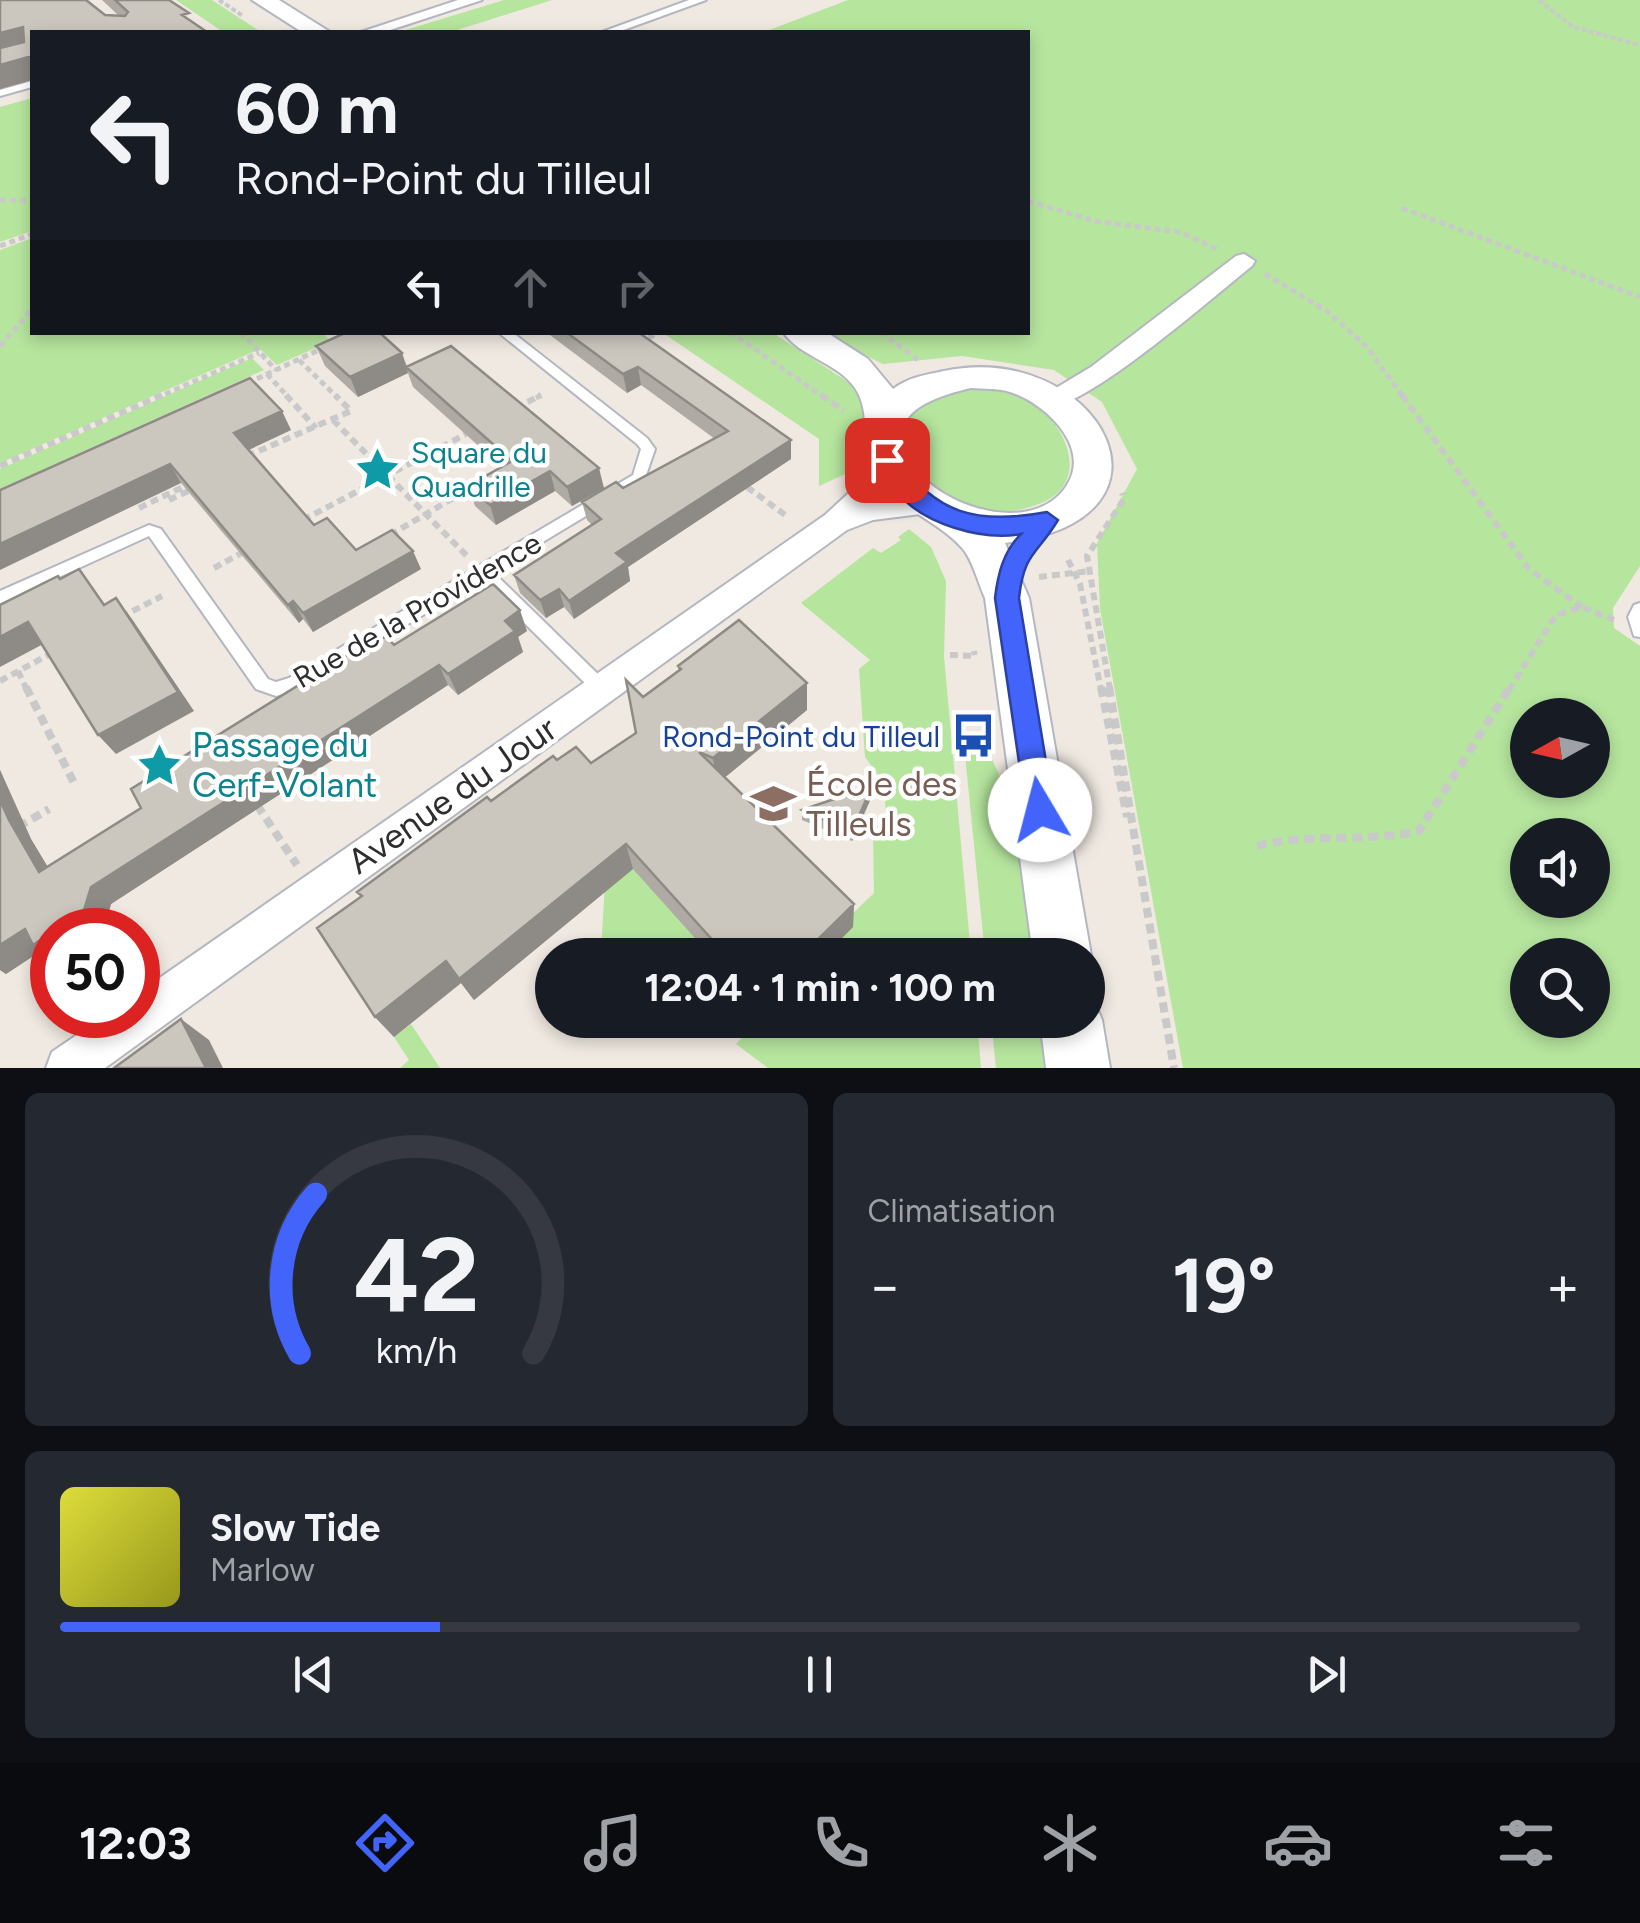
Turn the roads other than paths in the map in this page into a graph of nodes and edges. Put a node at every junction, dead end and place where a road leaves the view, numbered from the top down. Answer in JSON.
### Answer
{"nodes":[{"id":1,"x":263,"y":0,"type":"edge"},
{"id":2,"x":474,"y":0,"type":"edge"},
{"id":3,"x":700,"y":0,"type":"edge"},
{"id":4,"x":315,"y":30,"type":"edge"},
{"id":5,"x":376,"y":30,"type":"edge"},
{"id":6,"x":614,"y":30,"type":"edge"},
{"id":7,"x":30,"y":85,"type":"edge"},
{"id":8,"x":0,"y":93,"type":"edge"},
{"id":9,"x":1244,"y":261,"type":"road end"},
{"id":10,"x":508,"y":335,"type":"edge"},
{"id":11,"x":809,"y":335,"type":"edge"},
{"id":12,"x":910,"y":368,"type":"junction"},
{"id":13,"x":1055,"y":400,"type":"junction"},
{"id":14,"x":872,"y":432,"type":"junction"},
{"id":15,"x":942,"y":512,"type":"junction"},
{"id":16,"x":1047,"y":520,"type":"junction"},
{"id":17,"x":836,"y":523,"type":"junction"},
{"id":18,"x":483,"y":572,"type":"junction"},
{"id":19,"x":1015,"y":583,"type":"junction"},
{"id":20,"x":0,"y":598,"type":"edge"},
{"id":21,"x":1640,"y":609,"type":"edge"},
{"id":22,"x":1639,"y":630,"type":"edge"},
{"id":23,"x":602,"y":689,"type":"junction"},
{"id":24,"x":1060,"y":938,"type":"edge"},
{"id":25,"x":1074,"y":1038,"type":"edge"},
{"id":26,"x":68,"y":1068,"type":"edge"},
{"id":27,"x":1078,"y":1068,"type":"edge"}],
"edges":[{"from":1,"to":4,"type":"main road"},
{"from":2,"to":5,"type":"street"},
{"from":3,"to":6,"type":"street"},
{"from":7,"to":8,"type":"lane"},
{"from":9,"to":13,"type":"street"},
{"from":10,"to":18,"type":"lane","name":"Rue de la Providence"},
{"from":11,"to":12,"type":"main road"},
{"from":12,"to":13,"type":"main road"},
{"from":12,"to":14,"type":"main road"},
{"from":12,"to":14,"type":"main road"},
{"from":13,"to":16,"type":"main road"},
{"from":14,"to":15,"type":"main road"},
{"from":14,"to":17,"type":"street","name":"Avenue du Jour"},
{"from":15,"to":16,"type":"main road"},
{"from":15,"to":17,"type":"street","name":"Avenue du Jour"},
{"from":15,"to":19,"type":"main road"},
{"from":16,"to":19,"type":"main road"},
{"from":17,"to":23,"type":"street","name":"Avenue du Jour"},
{"from":18,"to":20,"type":"lane","name":"Rue de la Providence"},
{"from":18,"to":23,"type":"lane"},
{"from":19,"to":24,"type":"main road"},
{"from":21,"to":22,"type":"lane"},
{"from":23,"to":26,"type":"street","name":"Avenue du Jour"},
{"from":25,"to":27,"type":"main road"}]}
